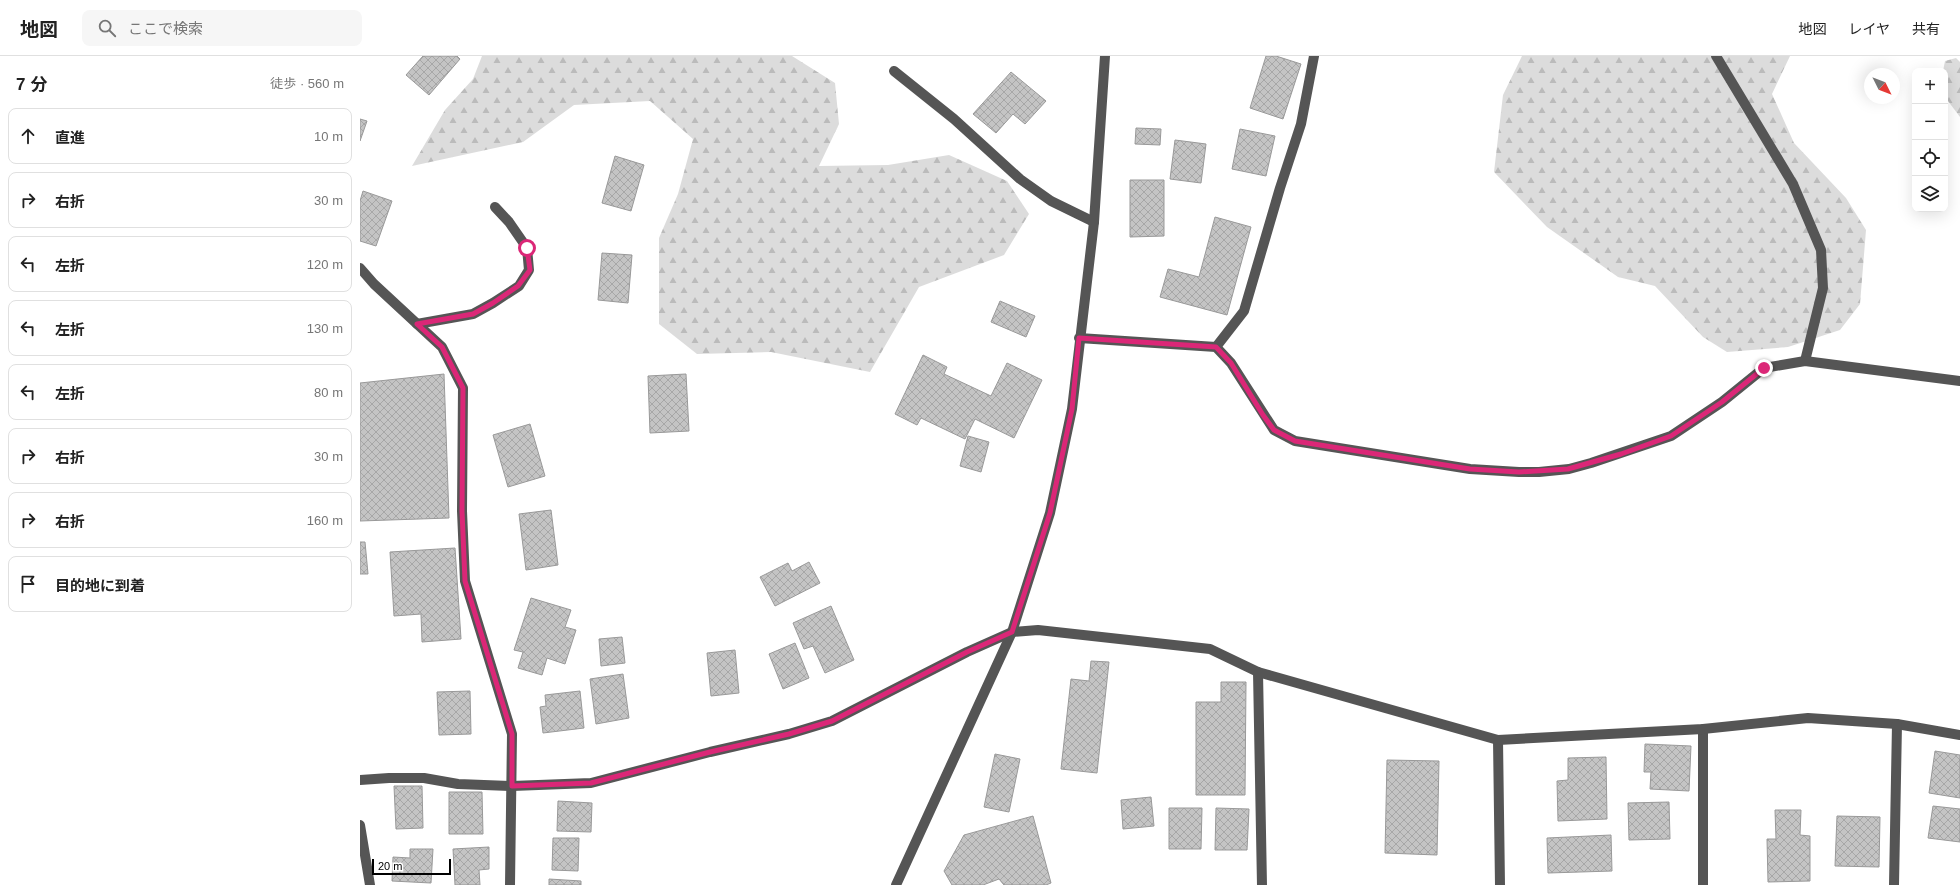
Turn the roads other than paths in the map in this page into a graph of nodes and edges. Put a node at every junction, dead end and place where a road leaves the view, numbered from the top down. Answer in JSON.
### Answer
{"nodes":[{"id":1,"x":1105,"y":56,"type":"edge"},
{"id":2,"x":1314,"y":56,"type":"edge"},
{"id":3,"x":1716,"y":56,"type":"edge"},
{"id":4,"x":894,"y":71,"type":"dead end"},
{"id":5,"x":495,"y":207,"type":"dead end"},
{"id":6,"x":1094,"y":222,"type":"junction"},
{"id":7,"x":360,"y":268,"type":"edge"},
{"id":8,"x":417,"y":324,"type":"junction"},
{"id":9,"x":1079,"y":338,"type":"junction"},
{"id":10,"x":1216,"y":347,"type":"junction"},
{"id":11,"x":1805,"y":361,"type":"junction"},
{"id":12,"x":1960,"y":381,"type":"edge"},
{"id":13,"x":1012,"y":632,"type":"junction"},
{"id":14,"x":1258,"y":672,"type":"junction"},
{"id":15,"x":1897,"y":724,"type":"junction"},
{"id":16,"x":1703,"y":729,"type":"junction"},
{"id":17,"x":1960,"y":734,"type":"edge"},
{"id":18,"x":1498,"y":740,"type":"junction"},
{"id":19,"x":360,"y":780,"type":"edge"},
{"id":20,"x":512,"y":786,"type":"junction"},
{"id":21,"x":360,"y":825,"type":"edge"},
{"id":22,"x":370,"y":885,"type":"edge"},
{"id":23,"x":510,"y":885,"type":"edge"},
{"id":24,"x":896,"y":885,"type":"edge"},
{"id":25,"x":1262,"y":885,"type":"edge"},
{"id":26,"x":1500,"y":885,"type":"edge"},
{"id":27,"x":1703,"y":885,"type":"edge"},
{"id":28,"x":1894,"y":885,"type":"edge"}],
"edges":[{"from":1,"to":6,"type":"street"},
{"from":2,"to":10,"type":"street"},
{"from":3,"to":11,"type":"street"},
{"from":4,"to":6,"type":"street"},
{"from":5,"to":8,"type":"street"},
{"from":6,"to":9,"type":"street"},
{"from":7,"to":8,"type":"street"},
{"from":8,"to":20,"type":"street"},
{"from":9,"to":10,"type":"street"},
{"from":9,"to":13,"type":"street"},
{"from":10,"to":11,"type":"street"},
{"from":11,"to":12,"type":"street"},
{"from":13,"to":14,"type":"street"},
{"from":13,"to":20,"type":"street"},
{"from":13,"to":24,"type":"street"},
{"from":14,"to":18,"type":"street"},
{"from":14,"to":25,"type":"street"},
{"from":15,"to":16,"type":"street"},
{"from":15,"to":17,"type":"street"},
{"from":15,"to":28,"type":"street"},
{"from":16,"to":18,"type":"street"},
{"from":16,"to":27,"type":"street"},
{"from":18,"to":26,"type":"street"},
{"from":19,"to":20,"type":"street"},
{"from":20,"to":23,"type":"street"},
{"from":21,"to":22,"type":"street"}]}
